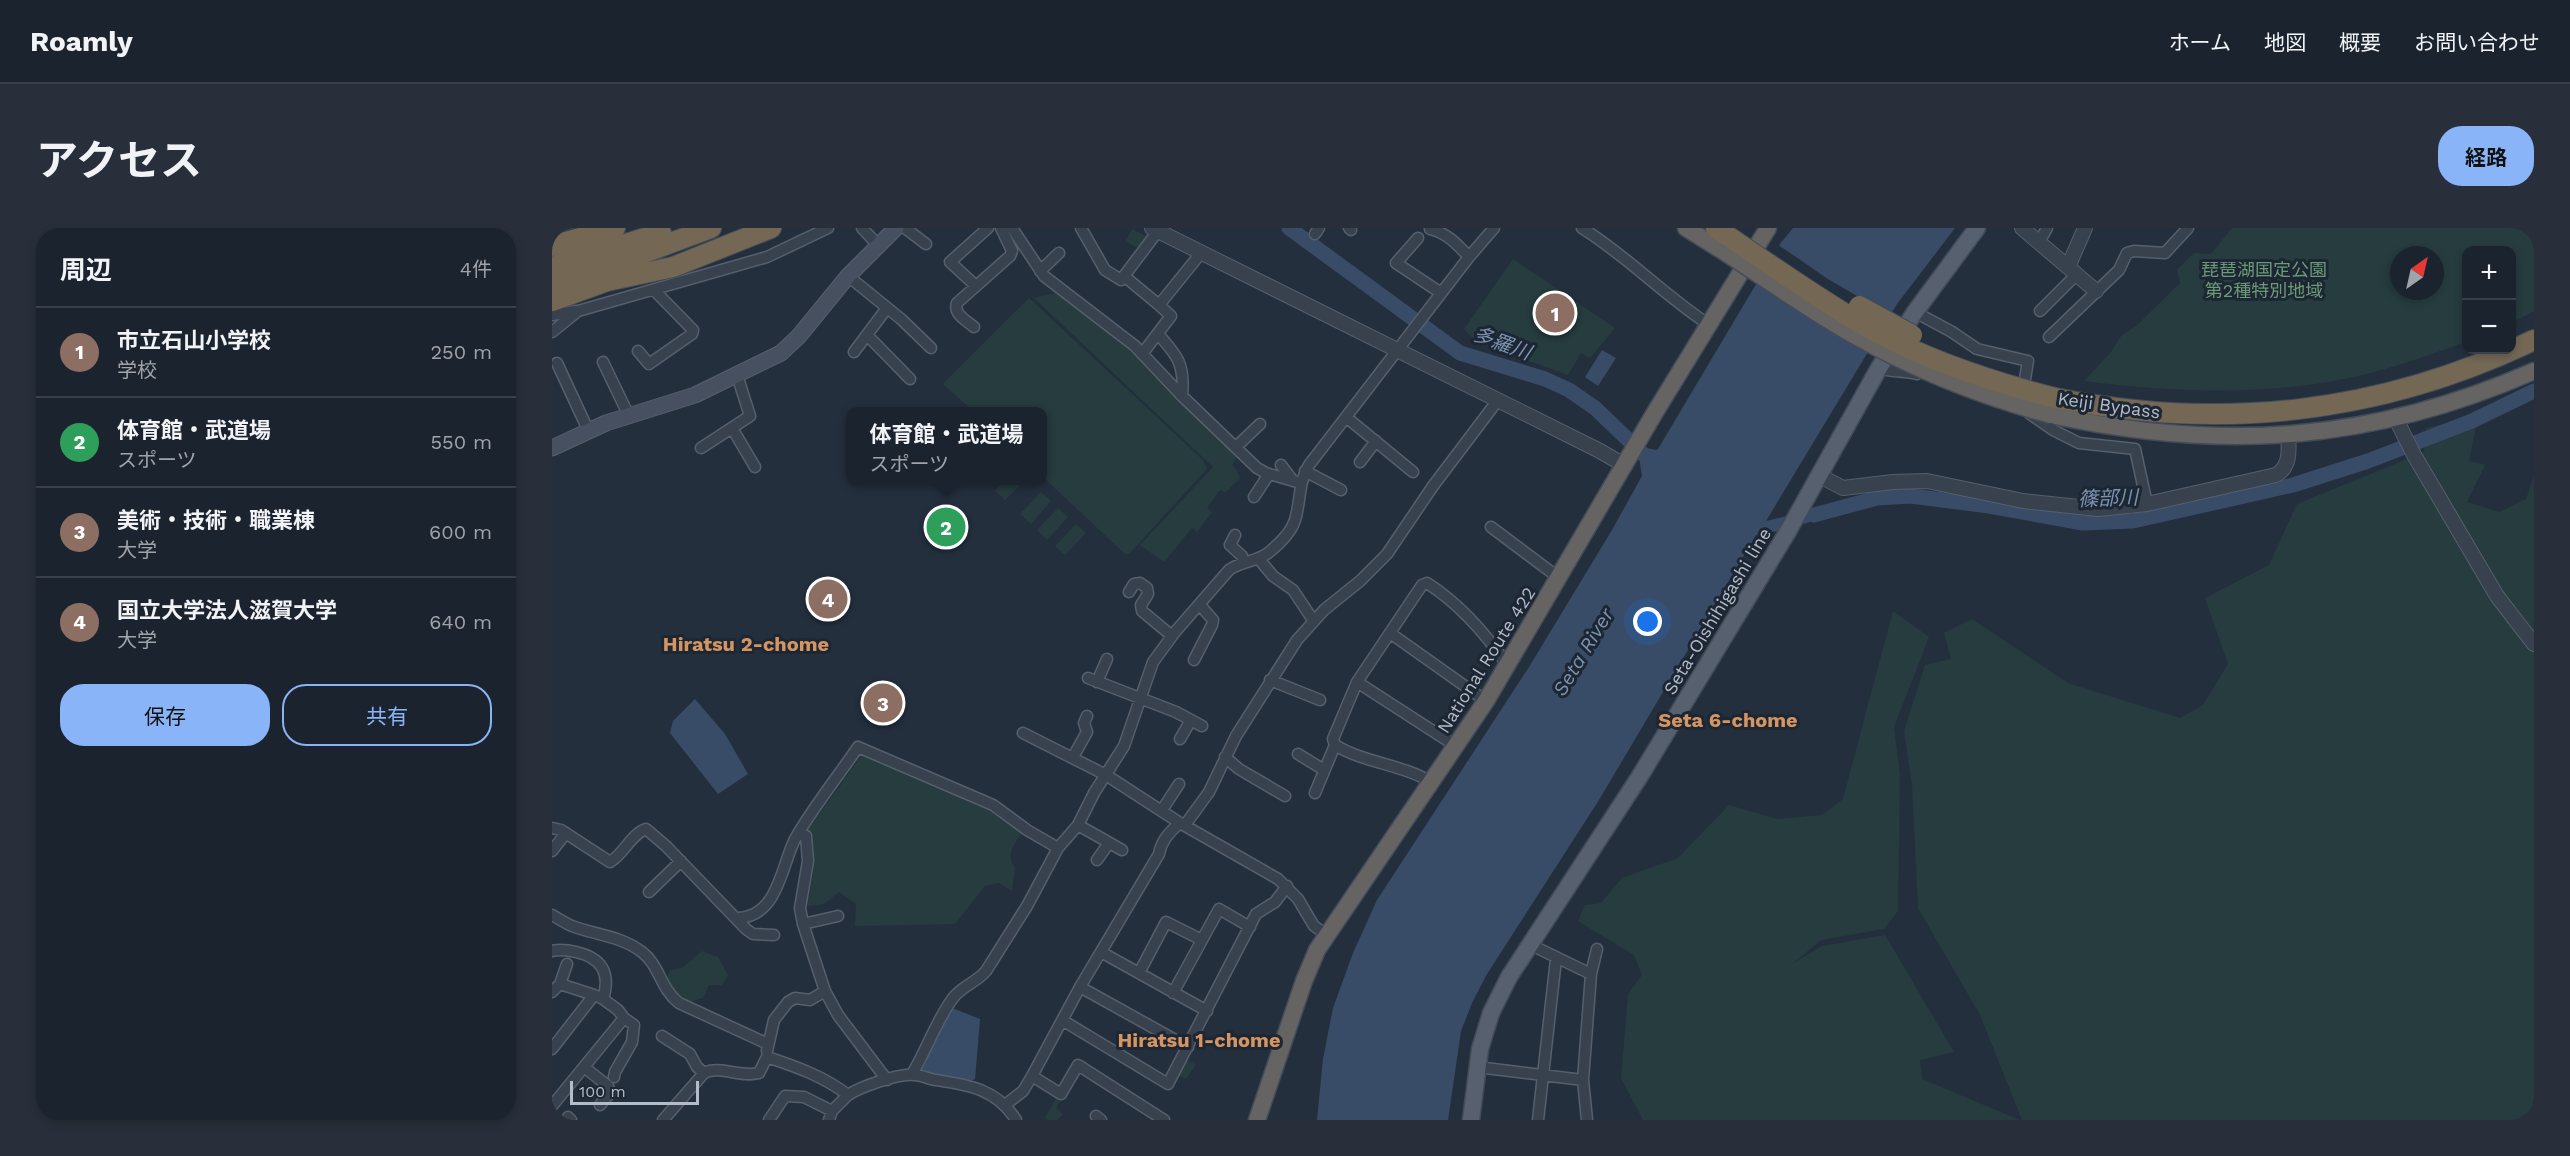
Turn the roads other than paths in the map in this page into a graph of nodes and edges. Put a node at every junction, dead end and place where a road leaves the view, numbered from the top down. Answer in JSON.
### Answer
{"nodes":[{"id":1,"x":574,"y":228,"type":"edge"},
{"id":2,"x":615,"y":228,"type":"edge"},
{"id":3,"x":675,"y":228,"type":"edge"},
{"id":4,"x":711,"y":228,"type":"edge"},
{"id":5,"x":771,"y":228,"type":"edge"},
{"id":6,"x":828,"y":228,"type":"edge"},
{"id":7,"x":862,"y":228,"type":"edge"},
{"id":8,"x":896,"y":228,"type":"edge"},
{"id":9,"x":905,"y":228,"type":"edge"},
{"id":10,"x":988,"y":228,"type":"edge"},
{"id":11,"x":1001,"y":228,"type":"edge"},
{"id":12,"x":1012,"y":228,"type":"edge"},
{"id":13,"x":1081,"y":228,"type":"edge"},
{"id":14,"x":1494,"y":228,"type":"edge"},
{"id":15,"x":1582,"y":228,"type":"edge"},
{"id":16,"x":1686,"y":228,"type":"edge"},
{"id":17,"x":1716,"y":228,"type":"edge"},
{"id":18,"x":1739,"y":228,"type":"edge"},
{"id":19,"x":1768,"y":228,"type":"edge"},
{"id":20,"x":1977,"y":228,"type":"edge"},
{"id":21,"x":2022,"y":228,"type":"edge"},
{"id":22,"x":2047,"y":228,"type":"edge"},
{"id":23,"x":2085,"y":228,"type":"edge"},
{"id":24,"x":2188,"y":228,"type":"edge"},
{"id":25,"x":1155,"y":229,"type":"edge"},
{"id":26,"x":1430,"y":229,"type":"edge"},
{"id":27,"x":552,"y":237,"type":"edge"},
{"id":28,"x":1418,"y":238,"type":"dead end"},
{"id":29,"x":2039,"y":242,"type":"junction"},
{"id":30,"x":878,"y":244,"type":"junction"},
{"id":31,"x":926,"y":244,"type":"dead end"},
{"id":32,"x":552,"y":246,"type":"edge"},
{"id":33,"x":1059,"y":253,"type":"dead end"},
{"id":34,"x":1201,"y":253,"type":"junction"},
{"id":35,"x":1468,"y":257,"type":"junction"},
{"id":36,"x":552,"y":267,"type":"edge"},
{"id":37,"x":2073,"y":270,"type":"junction"},
{"id":38,"x":1040,"y":271,"type":"junction"},
{"id":39,"x":848,"y":276,"type":"junction"},
{"id":40,"x":1124,"y":276,"type":"junction"},
{"id":41,"x":552,"y":284,"type":"edge"},
{"id":42,"x":976,"y":286,"type":"junction"},
{"id":43,"x":654,"y":290,"type":"junction"},
{"id":44,"x":2096,"y":291,"type":"junction"},
{"id":45,"x":1441,"y":293,"type":"junction"},
{"id":46,"x":552,"y":301,"type":"edge"},
{"id":47,"x":1159,"y":305,"type":"junction"},
{"id":48,"x":887,"y":308,"type":"junction"},
{"id":49,"x":579,"y":311,"type":"junction"},
{"id":50,"x":2040,"y":311,"type":"dead end"},
{"id":51,"x":1915,"y":312,"type":"junction"},
{"id":52,"x":552,"y":315,"type":"edge"},
{"id":53,"x":1708,"y":324,"type":"junction"},
{"id":54,"x":2534,"y":326,"type":"edge"},
{"id":55,"x":974,"y":327,"type":"dead end"},
{"id":56,"x":552,"y":332,"type":"edge"},
{"id":57,"x":1158,"y":334,"type":"junction"},
{"id":58,"x":867,"y":335,"type":"junction"},
{"id":59,"x":2516,"y":335,"type":"edge"},
{"id":60,"x":2049,"y":337,"type":"dead end"},
{"id":61,"x":2534,"y":340,"type":"edge"},
{"id":62,"x":931,"y":348,"type":"dead end"},
{"id":63,"x":1397,"y":350,"type":"junction"},
{"id":64,"x":638,"y":351,"type":"dead end"},
{"id":65,"x":854,"y":352,"type":"dead end"},
{"id":66,"x":1142,"y":354,"type":"junction"},
{"id":67,"x":2470,"y":354,"type":"edge"},
{"id":68,"x":603,"y":362,"type":"dead end"},
{"id":69,"x":557,"y":363,"type":"dead end"},
{"id":70,"x":1879,"y":368,"type":"junction"},
{"id":71,"x":2534,"y":371,"type":"edge"},
{"id":72,"x":737,"y":375,"type":"junction"},
{"id":73,"x":910,"y":378,"type":"dead end"},
{"id":74,"x":1182,"y":396,"type":"junction"},
{"id":75,"x":2055,"y":399,"type":"junction"},
{"id":76,"x":1498,"y":400,"type":"junction"},
{"id":77,"x":2019,"y":410,"type":"junction"},
{"id":78,"x":629,"y":416,"type":"junction"},
{"id":79,"x":1346,"y":417,"type":"junction"},
{"id":80,"x":2396,"y":419,"type":"junction"},
{"id":81,"x":1260,"y":424,"type":"dead end"},
{"id":82,"x":732,"y":428,"type":"junction"},
{"id":83,"x":589,"y":432,"type":"junction"},
{"id":84,"x":2289,"y":434,"type":"junction"},
{"id":85,"x":1376,"y":441,"type":"junction"},
{"id":86,"x":1236,"y":447,"type":"junction"},
{"id":87,"x":552,"y":448,"type":"edge"},
{"id":88,"x":701,"y":448,"type":"dead end"},
{"id":89,"x":1627,"y":459,"type":"junction"},
{"id":90,"x":1360,"y":462,"type":"dead end"},
{"id":91,"x":1281,"y":465,"type":"dead end"},
{"id":92,"x":754,"y":467,"type":"dead end"},
{"id":93,"x":1305,"y":471,"type":"junction"},
{"id":94,"x":1413,"y":472,"type":"dead end"},
{"id":95,"x":1269,"y":474,"type":"junction"},
{"id":96,"x":1820,"y":476,"type":"junction"},
{"id":97,"x":1297,"y":482,"type":"junction"},
{"id":98,"x":1341,"y":490,"type":"dead end"},
{"id":99,"x":1254,"y":496,"type":"dead end"},
{"id":100,"x":2147,"y":504,"type":"junction"},
{"id":101,"x":1491,"y":527,"type":"dead end"},
{"id":102,"x":1235,"y":535,"type":"dead end"},
{"id":103,"x":1259,"y":559,"type":"junction"},
{"id":104,"x":1244,"y":562,"type":"junction"},
{"id":105,"x":1559,"y":578,"type":"junction"},
{"id":106,"x":1129,"y":592,"type":"dead end"},
{"id":107,"x":1200,"y":605,"type":"junction"},
{"id":108,"x":1313,"y":620,"type":"junction"},
{"id":109,"x":1390,"y":633,"type":"junction"},
{"id":110,"x":1172,"y":636,"type":"junction"},
{"id":111,"x":2534,"y":644,"type":"edge"},
{"id":112,"x":1107,"y":659,"type":"dead end"},
{"id":113,"x":1194,"y":660,"type":"dead end"},
{"id":114,"x":1508,"y":666,"type":"junction"},
{"id":115,"x":1270,"y":680,"type":"junction"},
{"id":116,"x":1358,"y":682,"type":"junction"},
{"id":117,"x":1139,"y":699,"type":"junction"},
{"id":118,"x":1320,"y":699,"type":"dead end"},
{"id":119,"x":1486,"y":701,"type":"junction"},
{"id":120,"x":1087,"y":716,"type":"dead end"},
{"id":121,"x":1191,"y":720,"type":"junction"},
{"id":122,"x":1202,"y":726,"type":"dead end"},
{"id":123,"x":1023,"y":733,"type":"dead end"},
{"id":124,"x":1180,"y":739,"type":"dead end"},
{"id":125,"x":1335,"y":745,"type":"junction"},
{"id":126,"x":1456,"y":746,"type":"junction"},
{"id":127,"x":1299,"y":754,"type":"dead end"},
{"id":128,"x":1073,"y":757,"type":"junction"},
{"id":129,"x":1225,"y":757,"type":"junction"},
{"id":130,"x":1324,"y":770,"type":"junction"},
{"id":131,"x":1106,"y":775,"type":"junction"},
{"id":132,"x":1431,"y":782,"type":"junction"},
{"id":133,"x":1179,"y":784,"type":"dead end"},
{"id":134,"x":1315,"y":793,"type":"dead end"},
{"id":135,"x":1285,"y":796,"type":"dead end"},
{"id":136,"x":1162,"y":810,"type":"junction"},
{"id":137,"x":1183,"y":824,"type":"junction"},
{"id":138,"x":1078,"y":825,"type":"junction"},
{"id":139,"x":552,"y":828,"type":"edge"},
{"id":140,"x":566,"y":833,"type":"junction"},
{"id":141,"x":799,"y":834,"type":"junction"},
{"id":142,"x":1109,"y":843,"type":"junction"},
{"id":143,"x":1058,"y":848,"type":"junction"},
{"id":144,"x":1122,"y":850,"type":"dead end"},
{"id":145,"x":552,"y":851,"type":"edge"},
{"id":146,"x":1097,"y":860,"type":"dead end"},
{"id":147,"x":681,"y":861,"type":"junction"},
{"id":148,"x":1287,"y":886,"type":"junction"},
{"id":149,"x":649,"y":892,"type":"dead end"},
{"id":150,"x":552,"y":915,"type":"edge"},
{"id":151,"x":838,"y":916,"type":"dead end"},
{"id":152,"x":736,"y":918,"type":"junction"},
{"id":153,"x":803,"y":924,"type":"junction"},
{"id":154,"x":1250,"y":927,"type":"junction"},
{"id":155,"x":774,"y":935,"type":"dead end"},
{"id":156,"x":1327,"y":935,"type":"junction"},
{"id":157,"x":1202,"y":940,"type":"junction"},
{"id":158,"x":1529,"y":944,"type":"junction"},
{"id":159,"x":1597,"y":949,"type":"dead end"},
{"id":160,"x":552,"y":951,"type":"edge"},
{"id":161,"x":1101,"y":952,"type":"junction"},
{"id":162,"x":1556,"y":959,"type":"junction"},
{"id":163,"x":567,"y":964,"type":"dead end"},
{"id":164,"x":1139,"y":974,"type":"junction"},
{"id":165,"x":1591,"y":974,"type":"junction"},
{"id":166,"x":560,"y":984,"type":"junction"},
{"id":167,"x":1080,"y":987,"type":"junction"},
{"id":168,"x":825,"y":991,"type":"junction"},
{"id":169,"x":552,"y":992,"type":"edge"},
{"id":170,"x":1173,"y":993,"type":"junction"},
{"id":171,"x":599,"y":997,"type":"junction"},
{"id":172,"x":1207,"y":1011,"type":"junction"},
{"id":173,"x":624,"y":1018,"type":"junction"},
{"id":174,"x":1062,"y":1020,"type":"junction"},
{"id":175,"x":662,"y":1036,"type":"dead end"},
{"id":176,"x":768,"y":1044,"type":"junction"},
{"id":177,"x":1188,"y":1047,"type":"junction"},
{"id":178,"x":552,"y":1048,"type":"edge"},
{"id":179,"x":767,"y":1057,"type":"junction"},
{"id":180,"x":1478,"y":1066,"type":"junction"},
{"id":181,"x":584,"y":1067,"type":"junction"},
{"id":182,"x":704,"y":1073,"type":"junction"},
{"id":183,"x":912,"y":1074,"type":"junction"},
{"id":184,"x":1543,"y":1075,"type":"junction"},
{"id":185,"x":1032,"y":1076,"type":"junction"},
{"id":186,"x":614,"y":1077,"type":"dead end"},
{"id":187,"x":887,"y":1080,"type":"junction"},
{"id":188,"x":1583,"y":1080,"type":"junction"},
{"id":189,"x":848,"y":1095,"type":"junction"},
{"id":190,"x":600,"y":1105,"type":"dead end"},
{"id":191,"x":1005,"y":1105,"type":"junction"},
{"id":192,"x":552,"y":1106,"type":"edge"},
{"id":193,"x":830,"y":1115,"type":"edge"},
{"id":194,"x":663,"y":1120,"type":"edge"},
{"id":195,"x":769,"y":1120,"type":"edge"},
{"id":196,"x":1016,"y":1120,"type":"edge"},
{"id":197,"x":1164,"y":1120,"type":"edge"},
{"id":198,"x":1257,"y":1120,"type":"edge"},
{"id":199,"x":1471,"y":1120,"type":"edge"},
{"id":200,"x":1538,"y":1120,"type":"edge"},
{"id":201,"x":1587,"y":1120,"type":"edge"}],
"edges":[{"from":1,"to":27,"type":"street"},
{"from":2,"to":32,"type":"highway"},
{"from":3,"to":36,"type":"highway"},
{"from":4,"to":41,"type":"highway"},
{"from":5,"to":46,"type":"highway"},
{"from":6,"to":43,"type":"street"},
{"from":7,"to":30,"type":"street"},
{"from":8,"to":30,"type":"main road"},
{"from":9,"to":31,"type":"street"},
{"from":10,"to":42,"type":"street"},
{"from":11,"to":42,"type":"street"},
{"from":12,"to":38,"type":"street"},
{"from":13,"to":40,"type":"street"},
{"from":14,"to":35,"type":"street"},
{"from":15,"to":53,"type":"street"},
{"from":16,"to":75,"type":"highway","bridge":true},
{"from":17,"to":75,"type":"highway","name":"Keiji Bypass","bridge":true},
{"from":18,"to":75,"type":"highway","name":"Keiji Bypass","bridge":true},
{"from":19,"to":53,"type":"highway","name":"National Route 422"},
{"from":20,"to":51,"type":"main road","name":"Seta-Oishihigashi line"},
{"from":21,"to":29,"type":"street"},
{"from":22,"to":29,"type":"street"},
{"from":23,"to":37,"type":"street"},
{"from":24,"to":44,"type":"street"},
{"from":25,"to":34,"type":"street"},
{"from":25,"to":40,"type":"street"},
{"from":26,"to":35,"type":"street"},
{"from":28,"to":45,"type":"street"},
{"from":29,"to":37,"type":"street"},
{"from":30,"to":39,"type":"main road"},
{"from":33,"to":38,"type":"street"},
{"from":34,"to":47,"type":"street"},
{"from":34,"to":63,"type":"street"},
{"from":35,"to":45,"type":"street"},
{"from":37,"to":44,"type":"street"},
{"from":37,"to":50,"type":"street"},
{"from":38,"to":66,"type":"street"},
{"from":39,"to":48,"type":"street"},
{"from":39,"to":72,"type":"main road"},
{"from":40,"to":47,"type":"street"},
{"from":42,"to":55,"type":"street"},
{"from":43,"to":49,"type":"street"},
{"from":43,"to":64,"type":"street"},
{"from":44,"to":60,"type":"street"},
{"from":45,"to":63,"type":"street"},
{"from":47,"to":57,"type":"street"},
{"from":48,"to":58,"type":"street"},
{"from":48,"to":62,"type":"street"},
{"from":49,"to":52,"type":"street"},
{"from":49,"to":56,"type":"street"},
{"from":51,"to":70,"type":"main road","name":"Seta-Oishihigashi line"},
{"from":51,"to":77,"type":"street"},
{"from":53,"to":89,"type":"highway","name":"National Route 422"},
{"from":54,"to":59,"type":"highway"},
{"from":57,"to":66,"type":"street"},
{"from":57,"to":74,"type":"street"},
{"from":58,"to":65,"type":"street"},
{"from":58,"to":73,"type":"street"},
{"from":61,"to":75,"type":"highway","name":"Keiji Bypass"},
{"from":63,"to":76,"type":"street"},
{"from":63,"to":79,"type":"street"},
{"from":66,"to":74,"type":"street"},
{"from":67,"to":75,"type":"highway","name":"Keiji Bypass"},
{"from":68,"to":78,"type":"street"},
{"from":69,"to":83,"type":"street"},
{"from":70,"to":77,"type":"street"},
{"from":70,"to":96,"type":"main road","name":"Seta-Oishihigashi line"},
{"from":71,"to":80,"type":"highway"},
{"from":72,"to":78,"type":"main road"},
{"from":72,"to":82,"type":"street"},
{"from":74,"to":86,"type":"street"},
{"from":75,"to":84,"type":"highway"},
{"from":76,"to":89,"type":"street"},
{"from":76,"to":108,"type":"street"},
{"from":77,"to":100,"type":"street"},
{"from":78,"to":83,"type":"main road"},
{"from":79,"to":85,"type":"street"},
{"from":79,"to":93,"type":"street"},
{"from":80,"to":84,"type":"highway"},
{"from":80,"to":111,"type":"street"},
{"from":81,"to":86,"type":"street"},
{"from":82,"to":88,"type":"street"},
{"from":82,"to":92,"type":"street"},
{"from":83,"to":87,"type":"main road"},
{"from":84,"to":100,"type":"street"},
{"from":85,"to":90,"type":"street"},
{"from":85,"to":94,"type":"street"},
{"from":86,"to":95,"type":"street"},
{"from":89,"to":105,"type":"highway","name":"National Route 422"},
{"from":91,"to":97,"type":"street"},
{"from":93,"to":97,"type":"street"},
{"from":93,"to":98,"type":"street"},
{"from":95,"to":97,"type":"street"},
{"from":95,"to":99,"type":"street"},
{"from":96,"to":100,"type":"street"},
{"from":96,"to":158,"type":"main road","name":"Seta-Oishihigashi line"},
{"from":97,"to":103,"type":"street"},
{"from":101,"to":105,"type":"street"},
{"from":102,"to":104,"type":"street"},
{"from":103,"to":104,"type":"street"},
{"from":103,"to":108,"type":"street"},
{"from":104,"to":107,"type":"street"},
{"from":105,"to":114,"type":"highway","name":"National Route 422"},
{"from":106,"to":110,"type":"street"},
{"from":107,"to":110,"type":"street"},
{"from":107,"to":113,"type":"street"},
{"from":108,"to":115,"type":"street"},
{"from":109,"to":114,"type":"street"},
{"from":109,"to":116,"type":"street"},
{"from":109,"to":119,"type":"street"},
{"from":110,"to":117,"type":"street"},
{"from":112,"to":117,"type":"street"},
{"from":114,"to":119,"type":"highway","name":"National Route 422"},
{"from":115,"to":118,"type":"street"},
{"from":115,"to":129,"type":"street"},
{"from":116,"to":125,"type":"street"},
{"from":116,"to":126,"type":"street"},
{"from":117,"to":121,"type":"street"},
{"from":117,"to":131,"type":"street"},
{"from":119,"to":126,"type":"highway","name":"National Route 422"},
{"from":120,"to":128,"type":"street"},
{"from":121,"to":122,"type":"street"},
{"from":121,"to":124,"type":"street"},
{"from":123,"to":128,"type":"street"},
{"from":125,"to":130,"type":"street"},
{"from":125,"to":132,"type":"street"},
{"from":126,"to":132,"type":"highway","name":"National Route 422"},
{"from":127,"to":130,"type":"street"},
{"from":128,"to":131,"type":"street"},
{"from":129,"to":135,"type":"street"},
{"from":129,"to":137,"type":"street"},
{"from":130,"to":134,"type":"street"},
{"from":131,"to":136,"type":"street"},
{"from":131,"to":138,"type":"street"},
{"from":132,"to":156,"type":"highway","name":"National Route 422"},
{"from":133,"to":136,"type":"street"},
{"from":136,"to":137,"type":"street"},
{"from":137,"to":148,"type":"street"},
{"from":137,"to":161,"type":"street"},
{"from":138,"to":142,"type":"street"},
{"from":138,"to":143,"type":"street"},
{"from":139,"to":140,"type":"street"},
{"from":140,"to":145,"type":"street"},
{"from":140,"to":147,"type":"street"},
{"from":141,"to":143,"type":"street"},
{"from":141,"to":152,"type":"street"},
{"from":141,"to":153,"type":"street"},
{"from":142,"to":144,"type":"street"},
{"from":142,"to":146,"type":"street"},
{"from":143,"to":183,"type":"street"},
{"from":147,"to":149,"type":"street"},
{"from":147,"to":152,"type":"street"},
{"from":148,"to":154,"type":"street"},
{"from":148,"to":156,"type":"street"},
{"from":150,"to":176,"type":"street"},
{"from":151,"to":153,"type":"street"},
{"from":152,"to":155,"type":"street"},
{"from":153,"to":168,"type":"street"},
{"from":154,"to":157,"type":"street"},
{"from":154,"to":172,"type":"street"},
{"from":156,"to":198,"type":"highway","name":"National Route 422"},
{"from":157,"to":164,"type":"street"},
{"from":157,"to":170,"type":"street"},
{"from":158,"to":162,"type":"street"},
{"from":158,"to":180,"type":"main road","name":"Seta-Oishihigashi line"},
{"from":159,"to":165,"type":"street"},
{"from":160,"to":171,"type":"street"},
{"from":161,"to":164,"type":"street"},
{"from":161,"to":167,"type":"street"},
{"from":162,"to":165,"type":"street"},
{"from":162,"to":184,"type":"street"},
{"from":163,"to":166,"type":"street"},
{"from":164,"to":170,"type":"street"},
{"from":165,"to":188,"type":"street"},
{"from":166,"to":169,"type":"street"},
{"from":166,"to":171,"type":"street"},
{"from":167,"to":174,"type":"street"},
{"from":167,"to":177,"type":"street"},
{"from":168,"to":176,"type":"street"},
{"from":168,"to":187,"type":"street"},
{"from":170,"to":172,"type":"street"},
{"from":171,"to":173,"type":"street"},
{"from":171,"to":178,"type":"street"},
{"from":172,"to":177,"type":"street"},
{"from":173,"to":181,"type":"street"},
{"from":173,"to":186,"type":"street"},
{"from":174,"to":177,"type":"street"},
{"from":174,"to":185,"type":"street"},
{"from":175,"to":182,"type":"street"},
{"from":176,"to":179,"type":"street"},
{"from":179,"to":182,"type":"street"},
{"from":179,"to":189,"type":"street"},
{"from":180,"to":184,"type":"street"},
{"from":180,"to":199,"type":"main road","name":"Seta-Oishihigashi line"},
{"from":181,"to":190,"type":"street"},
{"from":181,"to":192,"type":"street"},
{"from":182,"to":194,"type":"street"},
{"from":183,"to":187,"type":"street"},
{"from":183,"to":191,"type":"street"},
{"from":184,"to":188,"type":"street"},
{"from":184,"to":200,"type":"street"},
{"from":185,"to":191,"type":"street"},
{"from":185,"to":197,"type":"street"},
{"from":187,"to":189,"type":"street"},
{"from":188,"to":201,"type":"street"},
{"from":189,"to":193,"type":"street"},
{"from":191,"to":196,"type":"street"},
{"from":193,"to":195,"type":"street"}]}
